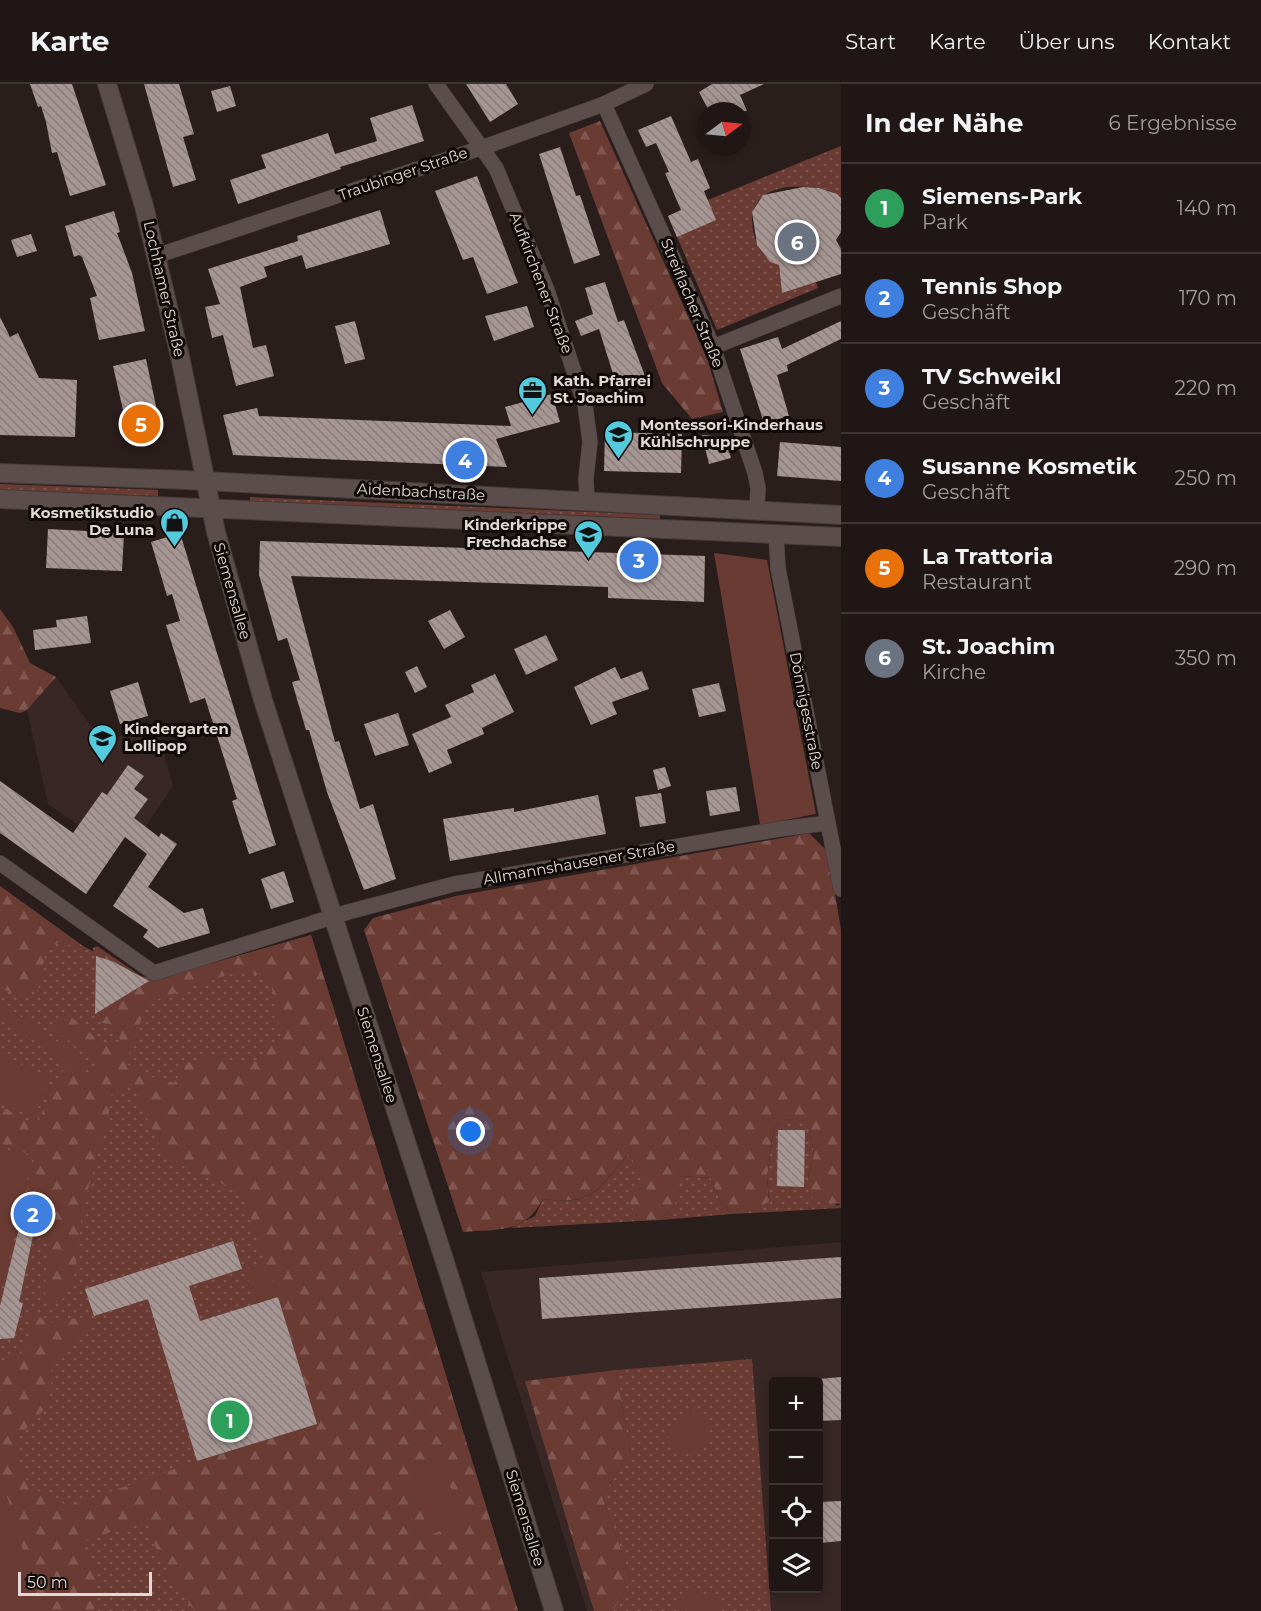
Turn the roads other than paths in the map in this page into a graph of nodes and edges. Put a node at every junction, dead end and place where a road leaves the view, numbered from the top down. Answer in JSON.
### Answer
{"nodes":[{"id":1,"x":107,"y":84,"type":"edge"},
{"id":2,"x":435,"y":84,"type":"edge"},
{"id":3,"x":646,"y":84,"type":"edge"},
{"id":4,"x":604,"y":104,"type":"junction"},
{"id":5,"x":480,"y":148,"type":"junction"},
{"id":6,"x":156,"y":256,"type":"junction"},
{"id":7,"x":841,"y":296,"type":"edge"},
{"id":8,"x":713,"y":347,"type":"junction"},
{"id":9,"x":0,"y":473,"type":"edge"},
{"id":10,"x":208,"y":496,"type":"junction"},
{"id":11,"x":0,"y":499,"type":"edge"},
{"id":12,"x":587,"y":501,"type":"junction"},
{"id":13,"x":757,"y":509,"type":"junction"},
{"id":14,"x":841,"y":515,"type":"edge"},
{"id":15,"x":776,"y":532,"type":"junction"},
{"id":16,"x":841,"y":537,"type":"edge"},
{"id":17,"x":828,"y":823,"type":"junction"},
{"id":18,"x":0,"y":863,"type":"edge"},
{"id":19,"x":841,"y":889,"type":"edge"},
{"id":20,"x":332,"y":917,"type":"junction"},
{"id":21,"x":555,"y":1611,"type":"edge"}],
"edges":[{"from":1,"to":6,"type":"main road","name":"Lochhamer Straße"},
{"from":2,"to":5,"type":"street","name":"Aufkirchener Straße"},
{"from":3,"to":4,"type":"street","name":"Traubinger Straße"},
{"from":4,"to":5,"type":"street","name":"Traubinger Straße"},
{"from":4,"to":8,"type":"street","name":"Streiflacher Straße"},
{"from":5,"to":6,"type":"street","name":"Traubinger Straße"},
{"from":5,"to":12,"type":"street","name":"Aufkirchener Straße"},
{"from":6,"to":10,"type":"main road","name":"Lochhamer Straße"},
{"from":7,"to":8,"type":"street"},
{"from":8,"to":13,"type":"street","name":"Streiflacher Straße"},
{"from":9,"to":10,"type":"main road","name":"Aidenbachstraße"},
{"from":10,"to":11,"type":"main road","name":"Aidenbachstraße"},
{"from":10,"to":12,"type":"main road","name":"Aidenbachstraße"},
{"from":10,"to":15,"type":"main road","name":"Aidenbachstraße"},
{"from":10,"to":20,"type":"main road","name":"Siemensallee"},
{"from":12,"to":13,"type":"main road","name":"Aidenbachstraße"},
{"from":13,"to":14,"type":"main road","name":"Aidenbachstraße"},
{"from":15,"to":16,"type":"main road","name":"Aidenbachstraße"},
{"from":15,"to":17,"type":"street","name":"Dönnigesstraße"},
{"from":17,"to":19,"type":"street","name":"Dönnigesstraße"},
{"from":17,"to":20,"type":"street","name":"Allmannshausener Straße"},
{"from":18,"to":20,"type":"street","name":"Allmannshausener Straße"},
{"from":20,"to":21,"type":"main road","name":"Siemensallee"}]}
